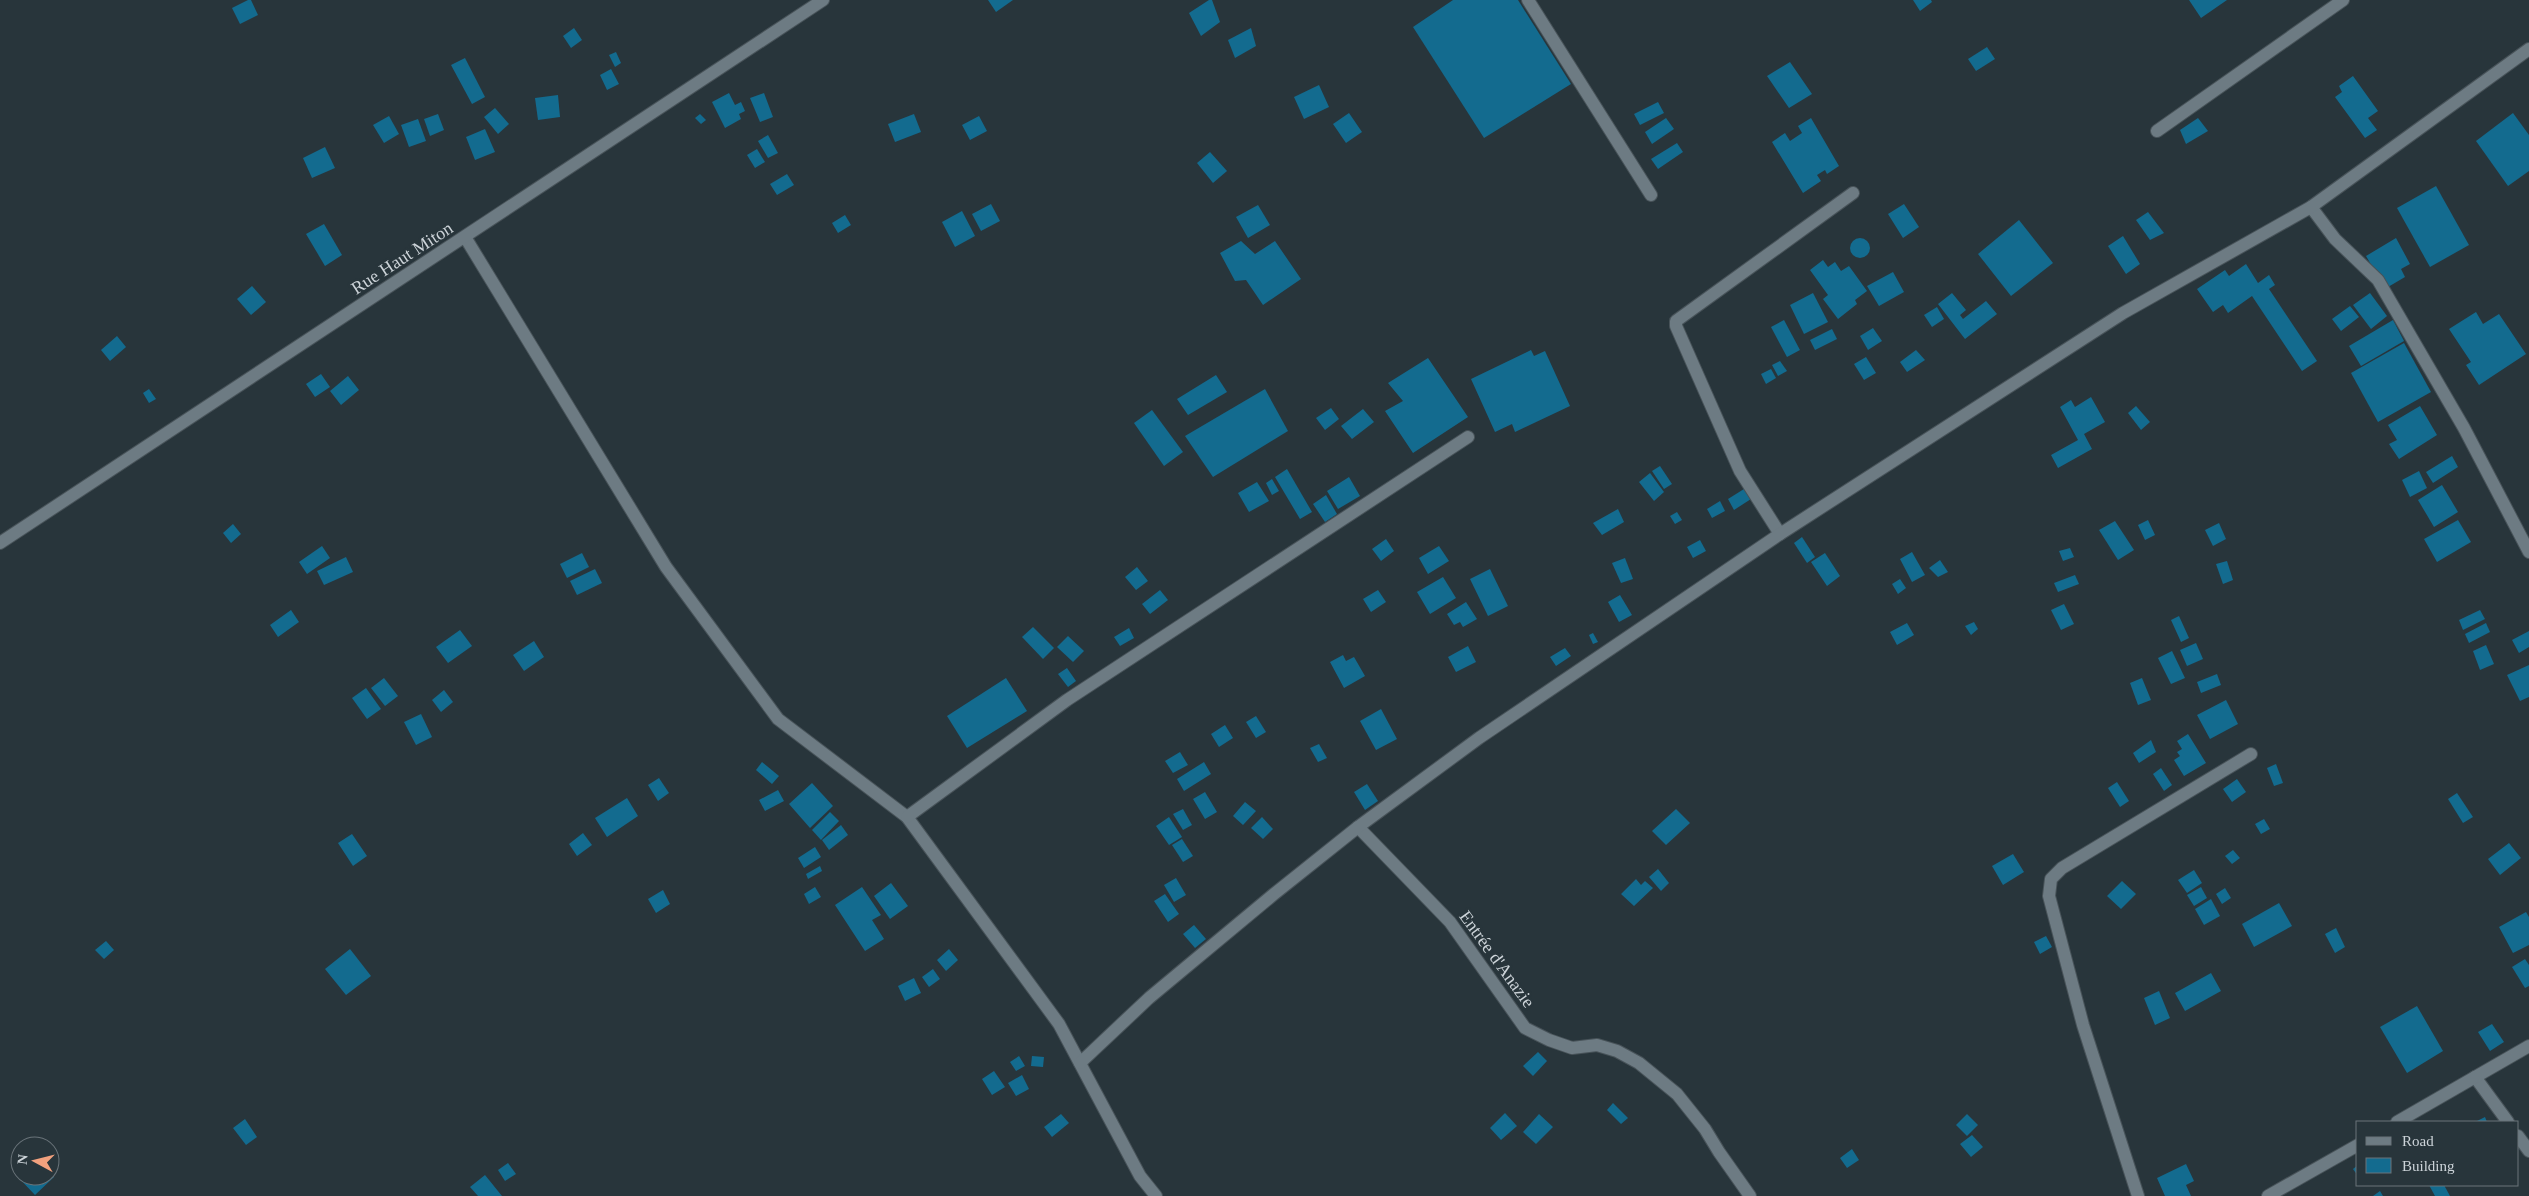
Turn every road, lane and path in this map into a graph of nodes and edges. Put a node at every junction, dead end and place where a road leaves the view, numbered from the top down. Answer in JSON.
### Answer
{"nodes":[{"id":1,"x":823,"y":0,"type":"edge"},
{"id":2,"x":1528,"y":0,"type":"edge"},
{"id":3,"x":2343,"y":0,"type":"edge"},
{"id":4,"x":2529,"y":49,"type":"edge"},
{"id":5,"x":2157,"y":131,"type":"dead end"},
{"id":6,"x":1853,"y":193,"type":"dead end"},
{"id":7,"x":1651,"y":195,"type":"dead end"},
{"id":8,"x":2311,"y":207,"type":"junction"},
{"id":9,"x":465,"y":237,"type":"junction"},
{"id":10,"x":1468,"y":437,"type":"dead end"},
{"id":11,"x":1780,"y":534,"type":"junction"},
{"id":12,"x":0,"y":543,"type":"edge"},
{"id":13,"x":2529,"y":552,"type":"edge"},
{"id":14,"x":2251,"y":754,"type":"dead end"},
{"id":15,"x":907,"y":817,"type":"junction"},
{"id":16,"x":1358,"y":827,"type":"junction"},
{"id":17,"x":2529,"y":1046,"type":"edge"},
{"id":18,"x":1080,"y":1063,"type":"junction"},
{"id":19,"x":2474,"y":1078,"type":"junction"},
{"id":20,"x":2399,"y":1121,"type":"edge"},
{"id":21,"x":2507,"y":1121,"type":"edge"},
{"id":22,"x":2519,"y":1137,"type":"edge"},
{"id":23,"x":2356,"y":1146,"type":"edge"},
{"id":24,"x":2529,"y":1151,"type":"edge"},
{"id":25,"x":1156,"y":1196,"type":"edge"},
{"id":26,"x":1750,"y":1196,"type":"edge"},
{"id":27,"x":2138,"y":1196,"type":"edge"},
{"id":28,"x":2268,"y":1196,"type":"edge"}],
"edges":[{"from":1,"to":9,"type":"street","name":"Rue Haut Miton"},
{"from":2,"to":7,"type":"street"},
{"from":3,"to":5,"type":"street"},
{"from":4,"to":8,"type":"street"},
{"from":6,"to":11,"type":"street"},
{"from":8,"to":11,"type":"street"},
{"from":8,"to":13,"type":"street"},
{"from":9,"to":12,"type":"street","name":"Rue Haut Miton"},
{"from":9,"to":15,"type":"street"},
{"from":10,"to":15,"type":"street"},
{"from":11,"to":16,"type":"street"},
{"from":14,"to":27,"type":"street"},
{"from":15,"to":18,"type":"street"},
{"from":16,"to":18,"type":"street"},
{"from":16,"to":26,"type":"street","name":"Entrée d'Anazie"},
{"from":17,"to":19,"type":"street"},
{"from":18,"to":25,"type":"street"},
{"from":19,"to":20,"type":"street"},
{"from":19,"to":21,"type":"street"},
{"from":22,"to":24,"type":"street"},
{"from":23,"to":28,"type":"street"}]}
